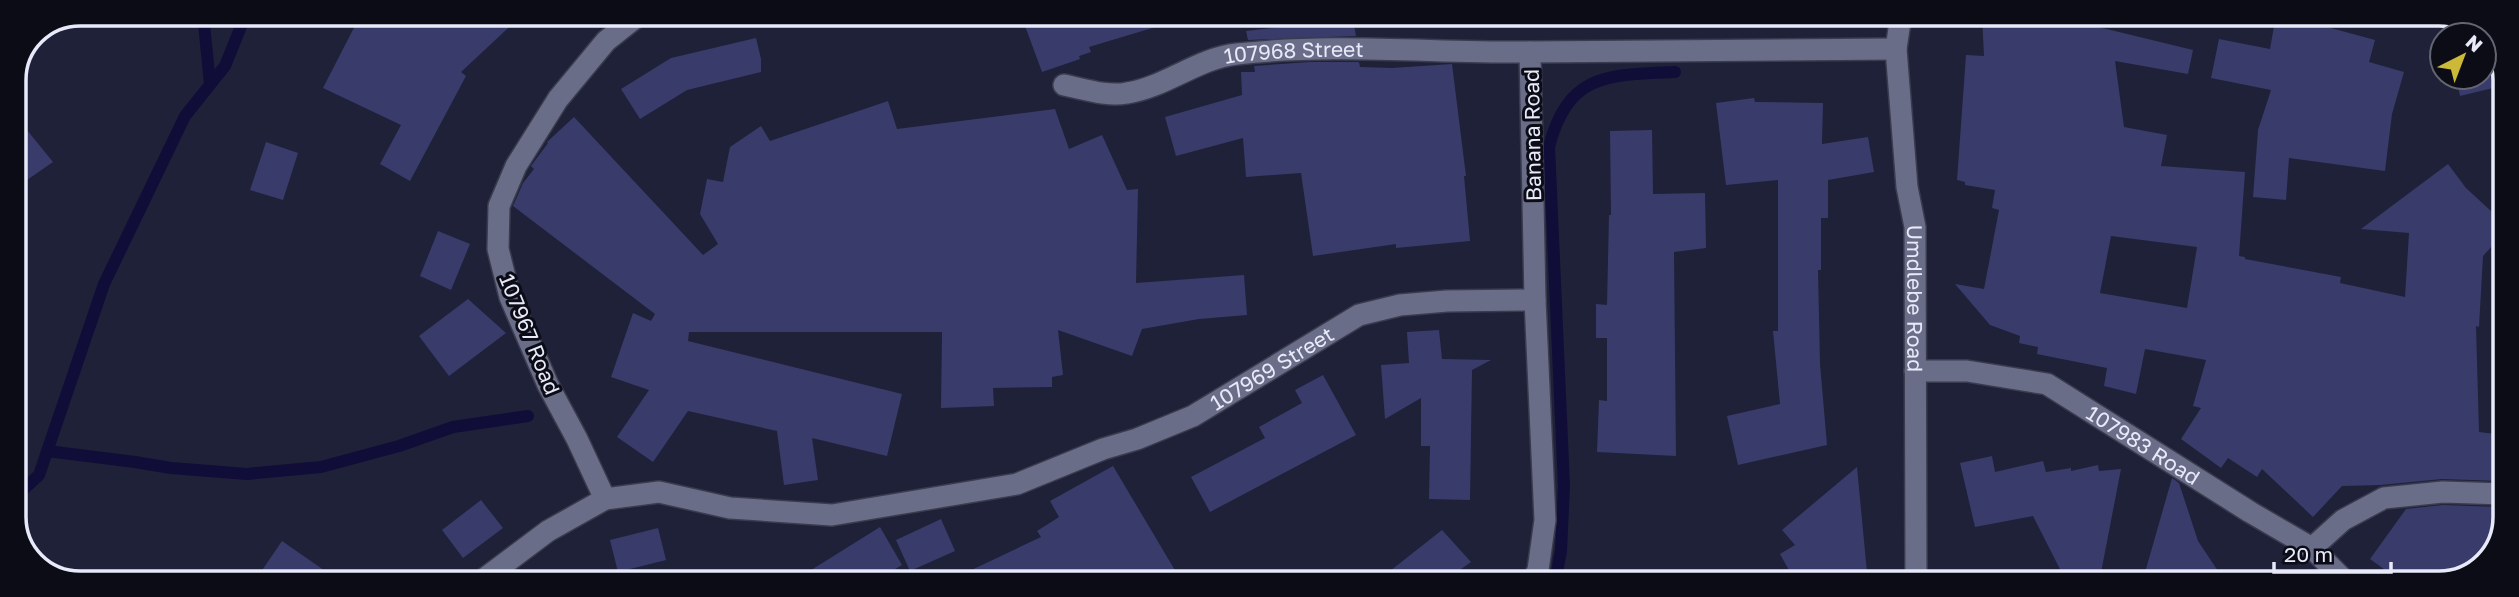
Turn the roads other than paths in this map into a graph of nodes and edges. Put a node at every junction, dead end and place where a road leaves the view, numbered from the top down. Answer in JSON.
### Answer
{"nodes":[{"id":1,"x":625,"y":26,"type":"edge"},
{"id":2,"x":1899,"y":26,"type":"edge"},
{"id":3,"x":1896,"y":49,"type":"junction"},
{"id":4,"x":1530,"y":52,"type":"junction"},
{"id":5,"x":1064,"y":85,"type":"dead end"},
{"id":6,"x":1535,"y":300,"type":"junction"},
{"id":7,"x":1916,"y":371,"type":"junction"},
{"id":8,"x":2493,"y":494,"type":"edge"},
{"id":9,"x":605,"y":499,"type":"junction"},
{"id":10,"x":2312,"y":548,"type":"junction"},
{"id":11,"x":495,"y":571,"type":"edge"},
{"id":12,"x":1538,"y":571,"type":"edge"},
{"id":13,"x":1916,"y":571,"type":"edge"},
{"id":14,"x":2335,"y":571,"type":"edge"}],
"edges":[{"from":1,"to":9,"type":"street","name":"107967 Road"},
{"from":2,"to":3,"type":"street","name":"Umdlebe Road"},
{"from":3,"to":4,"type":"street","name":"Banana Road"},
{"from":3,"to":7,"type":"street","name":"Umdlebe Road"},
{"from":4,"to":5,"type":"street","name":"107968 Street"},
{"from":4,"to":6,"type":"street","name":"Banana Road"},
{"from":6,"to":9,"type":"street","name":"107969 Street"},
{"from":6,"to":12,"type":"street","name":"Banana Road"},
{"from":7,"to":10,"type":"street","name":"107983 Road"},
{"from":7,"to":13,"type":"street","name":"Umdlebe Road"},
{"from":8,"to":10,"type":"street"},
{"from":9,"to":11,"type":"street"},
{"from":10,"to":14,"type":"street","name":"107983 Road"}]}
